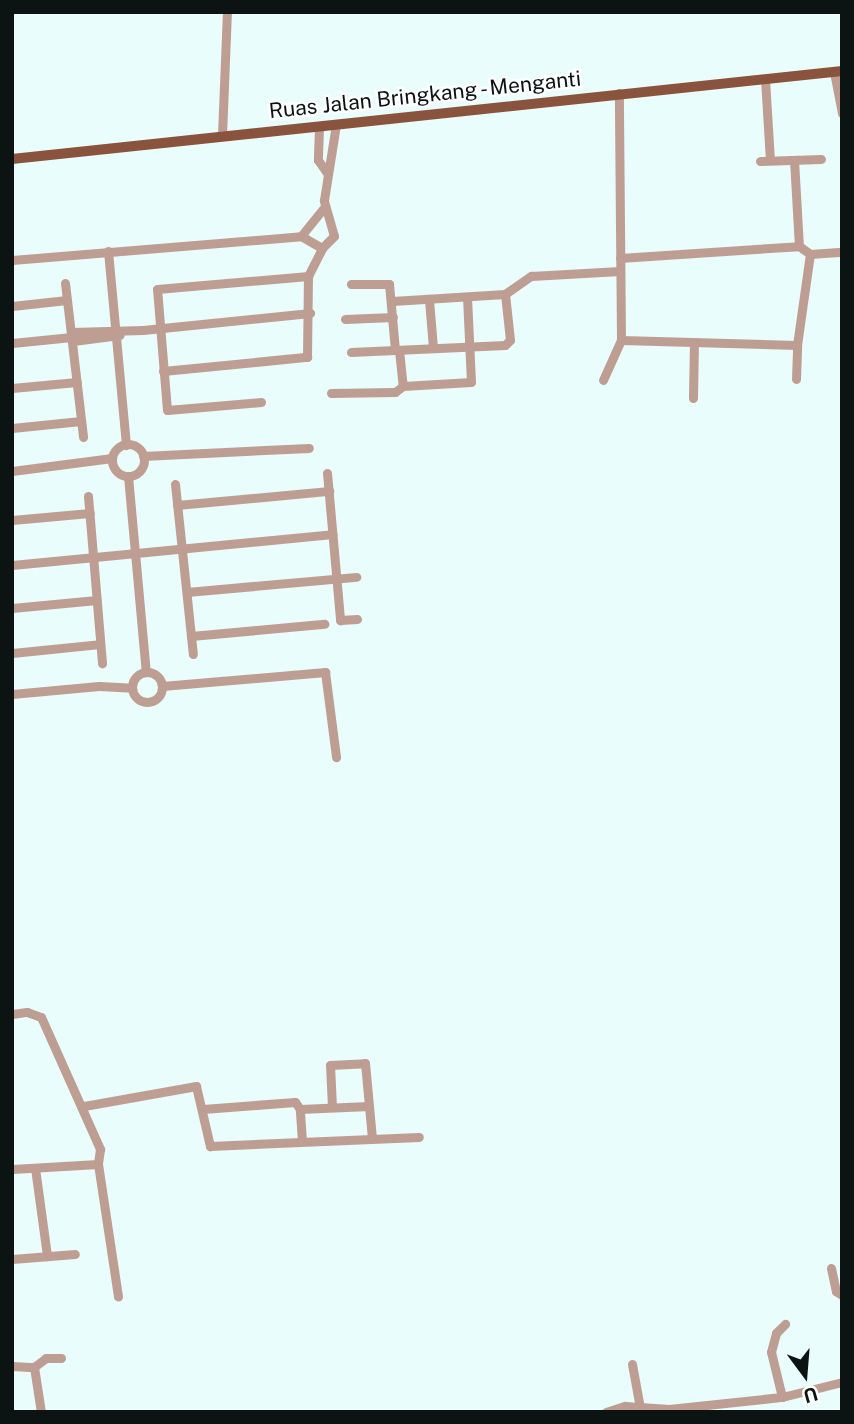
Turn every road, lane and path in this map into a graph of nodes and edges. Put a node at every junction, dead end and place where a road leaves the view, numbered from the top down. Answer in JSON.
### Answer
{"nodes":[{"id":1,"x":227,"y":12,"type":"edge"},
{"id":2,"x":838,"y":72,"type":"edge"},
{"id":3,"x":765,"y":79,"type":"junction"},
{"id":4,"x":619,"y":93,"type":"junction"},
{"id":5,"x":842,"y":113,"type":"edge"},
{"id":6,"x":337,"y":124,"type":"junction"},
{"id":7,"x":319,"y":127,"type":"junction"},
{"id":8,"x":222,"y":135,"type":"junction"},
{"id":9,"x":12,"y":159,"type":"edge"},
{"id":10,"x":821,"y":159,"type":"dead end"},
{"id":11,"x":794,"y":160,"type":"junction"},
{"id":12,"x":327,"y":173,"type":"junction"},
{"id":13,"x":324,"y":208,"type":"junction"},
{"id":14,"x":301,"y":236,"type":"junction"},
{"id":15,"x":799,"y":246,"type":"junction"},
{"id":16,"x":321,"y":248,"type":"junction"},
{"id":17,"x":108,"y":251,"type":"junction"},
{"id":18,"x":842,"y":252,"type":"edge"},
{"id":19,"x":810,"y":254,"type":"junction"},
{"id":20,"x":620,"y":258,"type":"junction"},
{"id":21,"x":12,"y":260,"type":"edge"},
{"id":22,"x":620,"y":271,"type":"junction"},
{"id":23,"x":308,"y":276,"type":"junction"},
{"id":24,"x":65,"y":283,"type":"dead end"},
{"id":25,"x":351,"y":284,"type":"dead end"},
{"id":26,"x":505,"y":294,"type":"junction"},
{"id":27,"x":467,"y":297,"type":"junction"},
{"id":28,"x":67,"y":300,"type":"junction"},
{"id":29,"x":429,"y":300,"type":"junction"},
{"id":30,"x":392,"y":301,"type":"junction"},
{"id":31,"x":12,"y":306,"type":"edge"},
{"id":32,"x":310,"y":313,"type":"junction"},
{"id":33,"x":393,"y":317,"type":"junction"},
{"id":34,"x":345,"y":319,"type":"dead end"},
{"id":35,"x":160,"y":328,"type":"junction"},
{"id":36,"x":115,"y":332,"type":"junction"},
{"id":37,"x":72,"y":337,"type":"junction"},
{"id":38,"x":621,"y":340,"type":"junction"},
{"id":39,"x":12,"y":343,"type":"edge"},
{"id":40,"x":694,"y":343,"type":"junction"},
{"id":41,"x":797,"y":345,"type":"junction"},
{"id":42,"x":471,"y":346,"type":"junction"},
{"id":43,"x":433,"y":348,"type":"junction"},
{"id":44,"x":397,"y":350,"type":"junction"},
{"id":45,"x":351,"y":352,"type":"dead end"},
{"id":46,"x":163,"y":371,"type":"junction"},
{"id":47,"x":796,"y":379,"type":"dead end"},
{"id":48,"x":603,"y":380,"type":"dead end"},
{"id":49,"x":77,"y":382,"type":"junction"},
{"id":50,"x":402,"y":386,"type":"junction"},
{"id":51,"x":12,"y":388,"type":"edge"},
{"id":52,"x":331,"y":393,"type":"dead end"},
{"id":53,"x":693,"y":398,"type":"dead end"},
{"id":54,"x":261,"y":402,"type":"dead end"},
{"id":55,"x":80,"y":421,"type":"junction"},
{"id":56,"x":12,"y":428,"type":"edge"},
{"id":57,"x":83,"y":436,"type":"dead end"},
{"id":58,"x":126,"y":445,"type":"junction"},
{"id":59,"x":309,"y":448,"type":"dead end"},
{"id":60,"x":143,"y":456,"type":"junction"},
{"id":61,"x":112,"y":458,"type":"junction"},
{"id":62,"x":12,"y":471,"type":"edge"},
{"id":63,"x":327,"y":473,"type":"dead end"},
{"id":64,"x":128,"y":476,"type":"junction"},
{"id":65,"x":175,"y":484,"type":"dead end"},
{"id":66,"x":329,"y":491,"type":"junction"},
{"id":67,"x":88,"y":496,"type":"dead end"},
{"id":68,"x":177,"y":505,"type":"junction"},
{"id":69,"x":90,"y":513,"type":"junction"},
{"id":70,"x":12,"y":520,"type":"edge"},
{"id":71,"x":333,"y":534,"type":"junction"},
{"id":72,"x":182,"y":548,"type":"junction"},
{"id":73,"x":136,"y":550,"type":"junction"},
{"id":74,"x":93,"y":556,"type":"junction"},
{"id":75,"x":12,"y":565,"type":"edge"},
{"id":76,"x":356,"y":577,"type":"dead end"},
{"id":77,"x":336,"y":578,"type":"junction"},
{"id":78,"x":187,"y":592,"type":"junction"},
{"id":79,"x":97,"y":600,"type":"junction"},
{"id":80,"x":12,"y":608,"type":"edge"},
{"id":81,"x":357,"y":619,"type":"dead end"},
{"id":82,"x":324,"y":624,"type":"dead end"},
{"id":83,"x":191,"y":636,"type":"junction"},
{"id":84,"x":100,"y":644,"type":"junction"},
{"id":85,"x":12,"y":653,"type":"edge"},
{"id":86,"x":193,"y":654,"type":"dead end"},
{"id":87,"x":102,"y":663,"type":"dead end"},
{"id":88,"x":146,"y":671,"type":"junction"},
{"id":89,"x":162,"y":686,"type":"junction"},
{"id":90,"x":132,"y":688,"type":"junction"},
{"id":91,"x":12,"y":694,"type":"edge"},
{"id":92,"x":336,"y":757,"type":"dead end"},
{"id":93,"x":12,"y":1014,"type":"edge"},
{"id":94,"x":83,"y":1106,"type":"junction"},
{"id":95,"x":369,"y":1106,"type":"junction"},
{"id":96,"x":332,"y":1107,"type":"junction"},
{"id":97,"x":203,"y":1109,"type":"junction"},
{"id":98,"x":300,"y":1109,"type":"junction"},
{"id":99,"x":419,"y":1137,"type":"dead end"},
{"id":100,"x":372,"y":1139,"type":"junction"},
{"id":101,"x":302,"y":1141,"type":"junction"},
{"id":102,"x":98,"y":1164,"type":"junction"},
{"id":103,"x":35,"y":1168,"type":"junction"},
{"id":104,"x":12,"y":1169,"type":"edge"},
{"id":105,"x":75,"y":1254,"type":"dead end"},
{"id":106,"x":47,"y":1256,"type":"junction"},
{"id":107,"x":12,"y":1259,"type":"edge"},
{"id":108,"x":831,"y":1268,"type":"dead end"},
{"id":109,"x":842,"y":1295,"type":"edge"},
{"id":110,"x":118,"y":1296,"type":"dead end"},
{"id":111,"x":785,"y":1324,"type":"dead end"},
{"id":112,"x":61,"y":1358,"type":"dead end"},
{"id":113,"x":632,"y":1363,"type":"dead end"},
{"id":114,"x":12,"y":1366,"type":"edge"},
{"id":115,"x":34,"y":1367,"type":"junction"},
{"id":116,"x":842,"y":1382,"type":"edge"},
{"id":117,"x":782,"y":1398,"type":"junction"},
{"id":118,"x":640,"y":1408,"type":"junction"},
{"id":119,"x":687,"y":1409,"type":"edge"},
{"id":120,"x":41,"y":1412,"type":"edge"},
{"id":121,"x":606,"y":1412,"type":"edge"}],
"edges":[{"from":1,"to":8,"type":"street"},
{"from":2,"to":3,"type":"main road","name":"Ruas Jalan Bringkang - Menganti"},
{"from":2,"to":5,"type":"street"},
{"from":3,"to":4,"type":"main road","name":"Ruas Jalan Bringkang - Menganti"},
{"from":3,"to":11,"type":"street"},
{"from":4,"to":6,"type":"main road","name":"Ruas Jalan Bringkang - Menganti"},
{"from":4,"to":20,"type":"street"},
{"from":6,"to":7,"type":"main road","name":"Ruas Jalan Bringkang - Menganti"},
{"from":6,"to":12,"type":"street"},
{"from":7,"to":8,"type":"main road","name":"Ruas Jalan Bringkang - Menganti"},
{"from":7,"to":12,"type":"street"},
{"from":8,"to":9,"type":"main road","name":"Ruas Jalan Bringkang - Menganti"},
{"from":10,"to":11,"type":"street"},
{"from":11,"to":15,"type":"street"},
{"from":12,"to":13,"type":"street"},
{"from":13,"to":14,"type":"street"},
{"from":13,"to":16,"type":"street"},
{"from":14,"to":16,"type":"street"},
{"from":14,"to":17,"type":"street"},
{"from":15,"to":19,"type":"street"},
{"from":15,"to":20,"type":"street"},
{"from":16,"to":23,"type":"street"},
{"from":17,"to":21,"type":"street"},
{"from":17,"to":36,"type":"street"},
{"from":18,"to":19,"type":"street"},
{"from":19,"to":41,"type":"street"},
{"from":20,"to":22,"type":"street"},
{"from":22,"to":26,"type":"street"},
{"from":22,"to":38,"type":"street"},
{"from":23,"to":32,"type":"street"},
{"from":23,"to":35,"type":"street"},
{"from":24,"to":28,"type":"street"},
{"from":25,"to":30,"type":"street"},
{"from":26,"to":27,"type":"street"},
{"from":26,"to":42,"type":"street"},
{"from":27,"to":29,"type":"street"},
{"from":27,"to":42,"type":"street"},
{"from":28,"to":31,"type":"street"},
{"from":28,"to":37,"type":"street"},
{"from":29,"to":30,"type":"street"},
{"from":29,"to":43,"type":"street"},
{"from":30,"to":33,"type":"street"},
{"from":32,"to":35,"type":"street"},
{"from":32,"to":46,"type":"street"},
{"from":33,"to":34,"type":"street"},
{"from":33,"to":44,"type":"street"},
{"from":35,"to":36,"type":"street"},
{"from":35,"to":46,"type":"street"},
{"from":36,"to":37,"type":"street"},
{"from":36,"to":58,"type":"street"},
{"from":37,"to":39,"type":"street"},
{"from":37,"to":49,"type":"street"},
{"from":38,"to":40,"type":"street"},
{"from":38,"to":48,"type":"street"},
{"from":40,"to":41,"type":"street"},
{"from":40,"to":53,"type":"street"},
{"from":41,"to":47,"type":"street"},
{"from":42,"to":43,"type":"street"},
{"from":42,"to":50,"type":"street"},
{"from":43,"to":44,"type":"street"},
{"from":44,"to":45,"type":"street"},
{"from":44,"to":50,"type":"street"},
{"from":46,"to":54,"type":"street"},
{"from":49,"to":51,"type":"street"},
{"from":49,"to":55,"type":"street"},
{"from":50,"to":52,"type":"street"},
{"from":55,"to":56,"type":"street"},
{"from":55,"to":57,"type":"street"},
{"from":58,"to":60,"type":"street"},
{"from":58,"to":61,"type":"street"},
{"from":59,"to":60,"type":"street"},
{"from":60,"to":64,"type":"street"},
{"from":61,"to":62,"type":"street"},
{"from":61,"to":64,"type":"street"},
{"from":63,"to":66,"type":"street"},
{"from":64,"to":73,"type":"street"},
{"from":65,"to":68,"type":"street"},
{"from":66,"to":68,"type":"street"},
{"from":66,"to":71,"type":"street"},
{"from":67,"to":69,"type":"street"},
{"from":68,"to":72,"type":"street"},
{"from":69,"to":70,"type":"street"},
{"from":69,"to":74,"type":"street"},
{"from":71,"to":72,"type":"street"},
{"from":71,"to":77,"type":"street"},
{"from":72,"to":73,"type":"street"},
{"from":72,"to":78,"type":"street"},
{"from":73,"to":74,"type":"street"},
{"from":73,"to":88,"type":"street"},
{"from":74,"to":75,"type":"street"},
{"from":74,"to":79,"type":"street"},
{"from":76,"to":77,"type":"street"},
{"from":77,"to":78,"type":"street"},
{"from":77,"to":81,"type":"street"},
{"from":78,"to":83,"type":"street"},
{"from":79,"to":80,"type":"street"},
{"from":79,"to":84,"type":"street"},
{"from":82,"to":83,"type":"street"},
{"from":83,"to":86,"type":"street"},
{"from":84,"to":85,"type":"street"},
{"from":84,"to":87,"type":"street"},
{"from":88,"to":89,"type":"street"},
{"from":88,"to":90,"type":"street"},
{"from":89,"to":90,"type":"street"},
{"from":89,"to":92,"type":"street"},
{"from":90,"to":91,"type":"street"},
{"from":93,"to":94,"type":"street"},
{"from":94,"to":97,"type":"street"},
{"from":94,"to":102,"type":"street"},
{"from":95,"to":96,"type":"street"},
{"from":95,"to":96,"type":"street"},
{"from":95,"to":100,"type":"street"},
{"from":96,"to":98,"type":"street"},
{"from":97,"to":98,"type":"street"},
{"from":97,"to":101,"type":"street"},
{"from":98,"to":101,"type":"street"},
{"from":99,"to":100,"type":"street"},
{"from":100,"to":101,"type":"street"},
{"from":102,"to":103,"type":"street"},
{"from":102,"to":110,"type":"street"},
{"from":103,"to":104,"type":"street"},
{"from":103,"to":106,"type":"street"},
{"from":105,"to":106,"type":"street"},
{"from":106,"to":107,"type":"street"},
{"from":108,"to":109,"type":"street"},
{"from":111,"to":117,"type":"street"},
{"from":112,"to":115,"type":"street"},
{"from":113,"to":118,"type":"street"},
{"from":114,"to":115,"type":"street"},
{"from":115,"to":120,"type":"street"},
{"from":116,"to":117,"type":"street"},
{"from":117,"to":119,"type":"street"},
{"from":118,"to":119,"type":"street"},
{"from":118,"to":121,"type":"street"}]}
